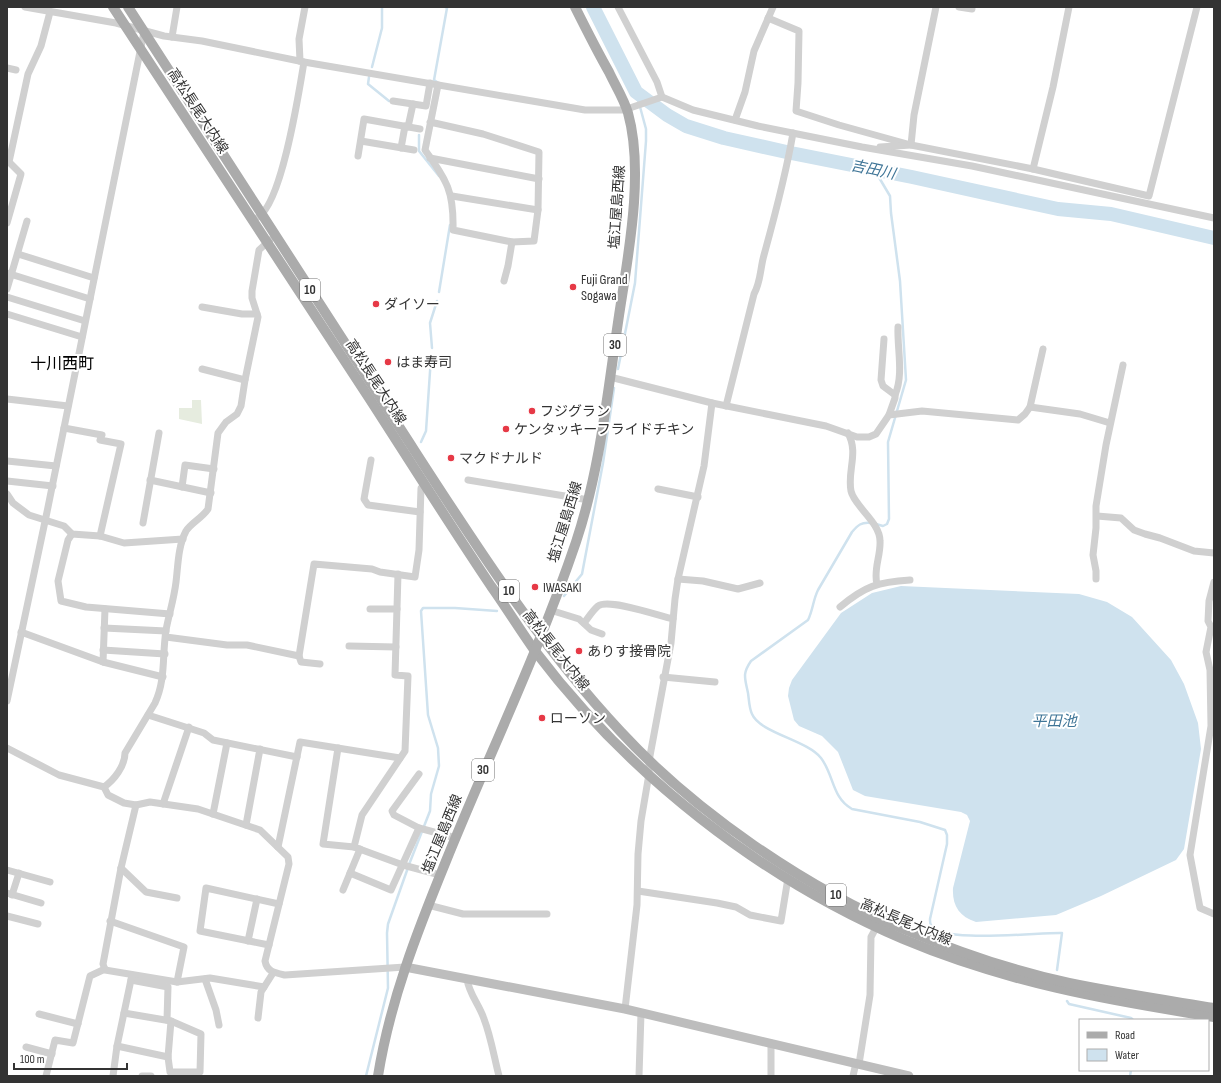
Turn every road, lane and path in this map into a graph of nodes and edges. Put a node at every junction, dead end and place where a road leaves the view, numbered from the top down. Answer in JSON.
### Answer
{"nodes":[{"id":1,"x":25,"y":7,"type":"edge"},
{"id":2,"x":113,"y":7,"type":"edge"},
{"id":3,"x":128,"y":7,"type":"edge"},
{"id":4,"x":177,"y":7,"type":"edge"},
{"id":5,"x":305,"y":7,"type":"edge"},
{"id":6,"x":575,"y":7,"type":"edge"},
{"id":7,"x":773,"y":7,"type":"edge"},
{"id":8,"x":936,"y":7,"type":"edge"},
{"id":9,"x":959,"y":7,"type":"edge"},
{"id":10,"x":1069,"y":7,"type":"edge"},
{"id":11,"x":1197,"y":7,"type":"edge"},
{"id":12,"x":620,"y":8,"type":"edge"},
{"id":13,"x":972,"y":9,"type":"dead end"},
{"id":14,"x":50,"y":12,"type":"junction"},
{"id":15,"x":768,"y":18,"type":"junction"},
{"id":16,"x":124,"y":24,"type":"junction"},
{"id":17,"x":144,"y":32,"type":"junction"},
{"id":18,"x":172,"y":37,"type":"junction"},
{"id":19,"x":140,"y":48,"type":"junction"},
{"id":20,"x":302,"y":61,"type":"junction"},
{"id":21,"x":7,"y":68,"type":"edge"},
{"id":22,"x":16,"y":70,"type":"dead end"},
{"id":23,"x":434,"y":84,"type":"junction"},
{"id":24,"x":660,"y":98,"type":"junction"},
{"id":25,"x":393,"y":101,"type":"dead end"},
{"id":26,"x":413,"y":104,"type":"junction"},
{"id":27,"x":630,"y":108,"type":"junction"},
{"id":28,"x":735,"y":120,"type":"junction"},
{"id":29,"x":430,"y":122,"type":"junction"},
{"id":30,"x":406,"y":126,"type":"junction"},
{"id":31,"x":420,"y":128,"type":"dead end"},
{"id":32,"x":793,"y":136,"type":"junction"},
{"id":33,"x":361,"y":141,"type":"junction"},
{"id":34,"x":911,"y":145,"type":"junction"},
{"id":35,"x":862,"y":147,"type":"junction"},
{"id":36,"x":401,"y":148,"type":"junction"},
{"id":37,"x":414,"y":150,"type":"dead end"},
{"id":38,"x":358,"y":156,"type":"dead end"},
{"id":39,"x":430,"y":158,"type":"junction"},
{"id":40,"x":8,"y":162,"type":"edge"},
{"id":41,"x":1033,"y":169,"type":"junction"},
{"id":42,"x":539,"y":179,"type":"junction"},
{"id":43,"x":452,"y":196,"type":"junction"},
{"id":44,"x":538,"y":210,"type":"junction"},
{"id":45,"x":258,"y":218,"type":"junction"},
{"id":46,"x":1214,"y":218,"type":"edge"},
{"id":47,"x":27,"y":221,"type":"dead end"},
{"id":48,"x":7,"y":223,"type":"edge"},
{"id":49,"x":271,"y":239,"type":"junction"},
{"id":50,"x":512,"y":242,"type":"junction"},
{"id":51,"x":18,"y":254,"type":"junction"},
{"id":52,"x":9,"y":273,"type":"edge"},
{"id":53,"x":94,"y":278,"type":"junction"},
{"id":54,"x":504,"y":281,"type":"dead end"},
{"id":55,"x":7,"y":289,"type":"edge"},
{"id":56,"x":7,"y":297,"type":"edge"},
{"id":57,"x":90,"y":299,"type":"junction"},
{"id":58,"x":202,"y":307,"type":"dead end"},
{"id":59,"x":7,"y":314,"type":"edge"},
{"id":60,"x":257,"y":314,"type":"junction"},
{"id":61,"x":85,"y":321,"type":"junction"},
{"id":62,"x":898,"y":327,"type":"dead end"},
{"id":63,"x":82,"y":337,"type":"junction"},
{"id":64,"x":897,"y":340,"type":"junction"},
{"id":65,"x":1043,"y":349,"type":"dead end"},
{"id":66,"x":1123,"y":365,"type":"dead end"},
{"id":67,"x":202,"y":369,"type":"dead end"},
{"id":68,"x":610,"y":377,"type":"junction"},
{"id":69,"x":244,"y":380,"type":"junction"},
{"id":70,"x":895,"y":395,"type":"junction"},
{"id":71,"x":7,"y":399,"type":"edge"},
{"id":72,"x":712,"y":403,"type":"junction"},
{"id":73,"x":68,"y":406,"type":"junction"},
{"id":74,"x":726,"y":406,"type":"junction"},
{"id":75,"x":1030,"y":407,"type":"junction"},
{"id":76,"x":893,"y":414,"type":"junction"},
{"id":77,"x":1110,"y":423,"type":"junction"},
{"id":78,"x":64,"y":428,"type":"junction"},
{"id":79,"x":159,"y":433,"type":"dead end"},
{"id":80,"x":848,"y":433,"type":"junction"},
{"id":81,"x":371,"y":460,"type":"dead end"},
{"id":82,"x":7,"y":461,"type":"edge"},
{"id":83,"x":56,"y":466,"type":"junction"},
{"id":84,"x":214,"y":469,"type":"junction"},
{"id":85,"x":150,"y":480,"type":"junction"},
{"id":86,"x":468,"y":480,"type":"dead end"},
{"id":87,"x":7,"y":481,"type":"edge"},
{"id":88,"x":52,"y":486,"type":"junction"},
{"id":89,"x":426,"y":486,"type":"junction"},
{"id":90,"x":182,"y":487,"type":"junction"},
{"id":91,"x":658,"y":489,"type":"dead end"},
{"id":92,"x":211,"y":493,"type":"junction"},
{"id":93,"x":7,"y":494,"type":"edge"},
{"id":94,"x":698,"y":497,"type":"junction"},
{"id":95,"x":589,"y":500,"type":"junction"},
{"id":96,"x":420,"y":512,"type":"junction"},
{"id":97,"x":1096,"y":516,"type":"junction"},
{"id":98,"x":45,"y":522,"type":"junction"},
{"id":99,"x":143,"y":523,"type":"dead end"},
{"id":100,"x":72,"y":534,"type":"junction"},
{"id":101,"x":100,"y":536,"type":"junction"},
{"id":102,"x":183,"y":539,"type":"junction"},
{"id":103,"x":1214,"y":554,"type":"edge"},
{"id":104,"x":398,"y":574,"type":"junction"},
{"id":105,"x":678,"y":579,"type":"junction"},
{"id":106,"x":1096,"y":579,"type":"dead end"},
{"id":107,"x":910,"y":580,"type":"dead end"},
{"id":108,"x":1214,"y":582,"type":"edge"},
{"id":109,"x":760,"y":583,"type":"dead end"},
{"id":110,"x":877,"y":584,"type":"junction"},
{"id":111,"x":840,"y":607,"type":"dead end"},
{"id":112,"x":105,"y":609,"type":"junction"},
{"id":113,"x":370,"y":609,"type":"dead end"},
{"id":114,"x":397,"y":609,"type":"junction"},
{"id":115,"x":550,"y":610,"type":"junction"},
{"id":116,"x":170,"y":614,"type":"junction"},
{"id":117,"x":673,"y":619,"type":"junction"},
{"id":118,"x":584,"y":623,"type":"junction"},
{"id":119,"x":1212,"y":627,"type":"edge"},
{"id":120,"x":104,"y":628,"type":"junction"},
{"id":121,"x":21,"y":632,"type":"junction"},
{"id":122,"x":166,"y":634,"type":"junction"},
{"id":123,"x":602,"y":634,"type":"dead end"},
{"id":124,"x":540,"y":636,"type":"junction"},
{"id":125,"x":349,"y":646,"type":"dead end"},
{"id":126,"x":396,"y":647,"type":"junction"},
{"id":127,"x":534,"y":649,"type":"junction"},
{"id":128,"x":103,"y":650,"type":"junction"},
{"id":129,"x":165,"y":654,"type":"junction"},
{"id":130,"x":299,"y":656,"type":"junction"},
{"id":131,"x":103,"y":662,"type":"junction"},
{"id":132,"x":320,"y":664,"type":"dead end"},
{"id":133,"x":162,"y":677,"type":"junction"},
{"id":134,"x":663,"y":677,"type":"junction"},
{"id":135,"x":715,"y":682,"type":"dead end"},
{"id":136,"x":7,"y":700,"type":"edge"},
{"id":137,"x":148,"y":715,"type":"junction"},
{"id":138,"x":189,"y":727,"type":"junction"},
{"id":139,"x":227,"y":743,"type":"junction"},
{"id":140,"x":7,"y":748,"type":"edge"},
{"id":141,"x":338,"y":748,"type":"junction"},
{"id":142,"x":260,"y":749,"type":"junction"},
{"id":143,"x":297,"y":756,"type":"junction"},
{"id":144,"x":400,"y":758,"type":"junction"},
{"id":145,"x":649,"y":761,"type":"junction"},
{"id":146,"x":419,"y":774,"type":"dead end"},
{"id":147,"x":649,"y":774,"type":"junction"},
{"id":148,"x":104,"y":787,"type":"junction"},
{"id":149,"x":163,"y":804,"type":"junction"},
{"id":150,"x":136,"y":805,"type":"junction"},
{"id":151,"x":213,"y":814,"type":"junction"},
{"id":152,"x":246,"y":825,"type":"junction"},
{"id":153,"x":422,"y":829,"type":"junction"},
{"id":154,"x":456,"y":838,"type":"junction"},
{"id":155,"x":278,"y":847,"type":"junction"},
{"id":156,"x":357,"y":848,"type":"junction"},
{"id":157,"x":406,"y":866,"type":"junction"},
{"id":158,"x":121,"y":868,"type":"junction"},
{"id":159,"x":7,"y":870,"type":"edge"},
{"id":160,"x":19,"y":873,"type":"junction"},
{"id":161,"x":350,"y":873,"type":"junction"},
{"id":162,"x":440,"y":875,"type":"junction"},
{"id":163,"x":788,"y":878,"type":"junction"},
{"id":164,"x":50,"y":882,"type":"dead end"},
{"id":165,"x":343,"y":890,"type":"dead end"},
{"id":166,"x":638,"y":891,"type":"junction"},
{"id":167,"x":10,"y":894,"type":"edge"},
{"id":168,"x":177,"y":898,"type":"dead end"},
{"id":169,"x":257,"y":899,"type":"junction"},
{"id":170,"x":41,"y":903,"type":"dead end"},
{"id":171,"x":279,"y":904,"type":"junction"},
{"id":172,"x":428,"y":905,"type":"junction"},
{"id":173,"x":547,"y":914,"type":"dead end"},
{"id":174,"x":1214,"y":914,"type":"edge"},
{"id":175,"x":7,"y":916,"type":"edge"},
{"id":176,"x":110,"y":921,"type":"junction"},
{"id":177,"x":38,"y":924,"type":"dead end"},
{"id":178,"x":877,"y":926,"type":"junction"},
{"id":179,"x":248,"y":941,"type":"junction"},
{"id":180,"x":269,"y":945,"type":"junction"},
{"id":181,"x":405,"y":968,"type":"junction"},
{"id":182,"x":105,"y":969,"type":"junction"},
{"id":183,"x":273,"y":973,"type":"junction"},
{"id":184,"x":131,"y":977,"type":"junction"},
{"id":185,"x":205,"y":979,"type":"junction"},
{"id":186,"x":467,"y":979,"type":"junction"},
{"id":187,"x":177,"y":982,"type":"junction"},
{"id":188,"x":264,"y":987,"type":"junction"},
{"id":189,"x":1214,"y":1008,"type":"edge"},
{"id":190,"x":625,"y":1009,"type":"junction"},
{"id":191,"x":124,"y":1013,"type":"junction"},
{"id":192,"x":641,"y":1013,"type":"junction"},
{"id":193,"x":38,"y":1014,"type":"dead end"},
{"id":194,"x":258,"y":1018,"type":"dead end"},
{"id":195,"x":1214,"y":1018,"type":"edge"},
{"id":196,"x":169,"y":1021,"type":"junction"},
{"id":197,"x":78,"y":1024,"type":"junction"},
{"id":198,"x":219,"y":1025,"type":"dead end"},
{"id":199,"x":771,"y":1043,"type":"junction"},
{"id":200,"x":117,"y":1046,"type":"junction"},
{"id":201,"x":26,"y":1047,"type":"dead end"},
{"id":202,"x":52,"y":1054,"type":"junction"},
{"id":203,"x":168,"y":1056,"type":"junction"},
{"id":204,"x":858,"y":1064,"type":"junction"},
{"id":205,"x":46,"y":1076,"type":"edge"},
{"id":206,"x":113,"y":1076,"type":"edge"},
{"id":207,"x":142,"y":1076,"type":"edge"},
{"id":208,"x":151,"y":1076,"type":"edge"},
{"id":209,"x":378,"y":1076,"type":"edge"},
{"id":210,"x":499,"y":1076,"type":"edge"},
{"id":211,"x":639,"y":1076,"type":"edge"},
{"id":212,"x":771,"y":1076,"type":"edge"},
{"id":213,"x":853,"y":1076,"type":"edge"},
{"id":214,"x":909,"y":1076,"type":"edge"}],
"edges":[{"from":1,"to":14,"type":"street"},
{"from":2,"to":16,"type":"main road","name":"高松長尾大内線","number":"10"},
{"from":3,"to":17,"type":"main road","name":"高松長尾大内線","number":"10"},
{"from":4,"to":18,"type":"street"},
{"from":5,"to":20,"type":"street"},
{"from":6,"to":27,"type":"main road","name":"塩江屋島西線","number":"30"},
{"from":7,"to":15,"type":"street"},
{"from":8,"to":34,"type":"street"},
{"from":9,"to":13,"type":"street"},
{"from":10,"to":41,"type":"street"},
{"from":11,"to":41,"type":"street"},
{"from":12,"to":24,"type":"street"},
{"from":14,"to":16,"type":"street"},
{"from":14,"to":40,"type":"street"},
{"from":15,"to":28,"type":"street"},
{"from":15,"to":34,"type":"street"},
{"from":16,"to":17,"type":"street"},
{"from":16,"to":19,"type":"main road","name":"高松長尾大内線","number":"10"},
{"from":17,"to":18,"type":"street"},
{"from":17,"to":19,"type":"street"},
{"from":17,"to":45,"type":"main road","name":"高松長尾大内線","number":"10"},
{"from":18,"to":20,"type":"street"},
{"from":19,"to":45,"type":"main road","name":"高松長尾大内線","number":"10"},
{"from":19,"to":53,"type":"street"},
{"from":20,"to":23,"type":"street"},
{"from":20,"to":45,"type":"street"},
{"from":21,"to":22,"type":"street"},
{"from":23,"to":26,"type":"street"},
{"from":23,"to":27,"type":"street"},
{"from":23,"to":29,"type":"street"},
{"from":24,"to":27,"type":"street"},
{"from":24,"to":28,"type":"street"},
{"from":25,"to":26,"type":"street"},
{"from":26,"to":30,"type":"street"},
{"from":27,"to":68,"type":"main road","name":"塩江屋島西線","number":"30"},
{"from":28,"to":32,"type":"street"},
{"from":29,"to":39,"type":"street"},
{"from":29,"to":42,"type":"street"},
{"from":30,"to":31,"type":"street"},
{"from":30,"to":33,"type":"street"},
{"from":30,"to":36,"type":"street"},
{"from":32,"to":35,"type":"street"},
{"from":32,"to":74,"type":"street"},
{"from":33,"to":36,"type":"street"},
{"from":33,"to":38,"type":"street"},
{"from":34,"to":35,"type":"street"},
{"from":34,"to":41,"type":"street"},
{"from":35,"to":46,"type":"street"},
{"from":36,"to":37,"type":"street"},
{"from":39,"to":42,"type":"street"},
{"from":39,"to":43,"type":"street"},
{"from":40,"to":48,"type":"street"},
{"from":42,"to":44,"type":"street"},
{"from":43,"to":44,"type":"street"},
{"from":43,"to":50,"type":"street"},
{"from":44,"to":50,"type":"street"},
{"from":45,"to":49,"type":"main road","name":"高松長尾大内線","number":"10"},
{"from":47,"to":51,"type":"street"},
{"from":49,"to":60,"type":"street"},
{"from":49,"to":89,"type":"main road","name":"高松長尾大内線","number":"10"},
{"from":49,"to":124,"type":"main road","name":"高松長尾大内線","number":"10"},
{"from":50,"to":54,"type":"street"},
{"from":51,"to":52,"type":"street"},
{"from":51,"to":53,"type":"street"},
{"from":52,"to":55,"type":"street"},
{"from":52,"to":57,"type":"street"},
{"from":53,"to":57,"type":"street"},
{"from":56,"to":61,"type":"street"},
{"from":57,"to":61,"type":"street"},
{"from":58,"to":60,"type":"street"},
{"from":59,"to":63,"type":"street"},
{"from":60,"to":69,"type":"street"},
{"from":61,"to":63,"type":"street"},
{"from":62,"to":64,"type":"street"},
{"from":63,"to":73,"type":"street"},
{"from":64,"to":70,"type":"street"},
{"from":64,"to":70,"type":"street"},
{"from":65,"to":75,"type":"street"},
{"from":66,"to":77,"type":"street"},
{"from":67,"to":69,"type":"street"},
{"from":68,"to":72,"type":"street"},
{"from":68,"to":95,"type":"main road","name":"塩江屋島西線","number":"30"},
{"from":69,"to":84,"type":"street"},
{"from":70,"to":76,"type":"street"},
{"from":71,"to":73,"type":"street"},
{"from":72,"to":74,"type":"street"},
{"from":72,"to":94,"type":"street"},
{"from":73,"to":78,"type":"street"},
{"from":74,"to":80,"type":"street"},
{"from":75,"to":76,"type":"street"},
{"from":75,"to":77,"type":"street"},
{"from":76,"to":80,"type":"street"},
{"from":77,"to":97,"type":"street"},
{"from":78,"to":83,"type":"street"},
{"from":78,"to":101,"type":"street"},
{"from":79,"to":85,"type":"street"},
{"from":80,"to":110,"type":"street"},
{"from":81,"to":96,"type":"street"},
{"from":82,"to":83,"type":"street"},
{"from":83,"to":88,"type":"street"},
{"from":84,"to":90,"type":"street"},
{"from":84,"to":92,"type":"street"},
{"from":85,"to":90,"type":"street"},
{"from":85,"to":99,"type":"street"},
{"from":86,"to":95,"type":"street"},
{"from":87,"to":88,"type":"street"},
{"from":88,"to":98,"type":"street"},
{"from":89,"to":96,"type":"street"},
{"from":89,"to":127,"type":"main road","name":"高松長尾大内線","number":"10"},
{"from":90,"to":92,"type":"street"},
{"from":91,"to":94,"type":"street"},
{"from":92,"to":102,"type":"street"},
{"from":93,"to":98,"type":"street"},
{"from":94,"to":105,"type":"street"},
{"from":95,"to":115,"type":"main road","name":"塩江屋島西線","number":"30"},
{"from":96,"to":104,"type":"street"},
{"from":97,"to":103,"type":"street"},
{"from":97,"to":106,"type":"street"},
{"from":98,"to":100,"type":"street"},
{"from":98,"to":121,"type":"street"},
{"from":100,"to":101,"type":"street"},
{"from":100,"to":112,"type":"street"},
{"from":101,"to":102,"type":"street"},
{"from":102,"to":116,"type":"street"},
{"from":104,"to":114,"type":"street"},
{"from":104,"to":130,"type":"street"},
{"from":105,"to":109,"type":"street"},
{"from":105,"to":117,"type":"street"},
{"from":107,"to":110,"type":"street"},
{"from":108,"to":119,"type":"street"},
{"from":110,"to":111,"type":"street"},
{"from":112,"to":116,"type":"street"},
{"from":112,"to":120,"type":"street"},
{"from":113,"to":114,"type":"street"},
{"from":114,"to":126,"type":"street"},
{"from":115,"to":118,"type":"street"},
{"from":115,"to":124,"type":"main road","name":"塩江屋島西線","number":"30"},
{"from":116,"to":122,"type":"street"},
{"from":117,"to":118,"type":"street"},
{"from":117,"to":134,"type":"street"},
{"from":118,"to":123,"type":"street"},
{"from":119,"to":174,"type":"street"},
{"from":120,"to":122,"type":"street"},
{"from":120,"to":128,"type":"street"},
{"from":121,"to":131,"type":"street"},
{"from":121,"to":136,"type":"street"},
{"from":122,"to":129,"type":"street"},
{"from":122,"to":130,"type":"street"},
{"from":124,"to":127,"type":"main road","name":"塩江屋島西線","number":"30"},
{"from":124,"to":145,"type":"main road","name":"高松長尾大内線","number":"10"},
{"from":125,"to":126,"type":"street"},
{"from":126,"to":144,"type":"street"},
{"from":127,"to":147,"type":"main road","name":"高松長尾大内線","number":"10"},
{"from":127,"to":154,"type":"main road","name":"塩江屋島西線","number":"30"},
{"from":128,"to":129,"type":"street"},
{"from":128,"to":131,"type":"street"},
{"from":129,"to":133,"type":"street"},
{"from":130,"to":132,"type":"street"},
{"from":131,"to":133,"type":"street"},
{"from":133,"to":137,"type":"street"},
{"from":134,"to":135,"type":"street"},
{"from":134,"to":145,"type":"street"},
{"from":137,"to":138,"type":"street"},
{"from":137,"to":148,"type":"street"},
{"from":138,"to":139,"type":"street"},
{"from":138,"to":149,"type":"street"},
{"from":139,"to":142,"type":"street"},
{"from":139,"to":151,"type":"street"},
{"from":140,"to":148,"type":"street"},
{"from":141,"to":143,"type":"street"},
{"from":141,"to":144,"type":"street"},
{"from":141,"to":156,"type":"street"},
{"from":142,"to":143,"type":"street"},
{"from":142,"to":152,"type":"street"},
{"from":143,"to":155,"type":"street"},
{"from":144,"to":156,"type":"street"},
{"from":145,"to":147,"type":"street"},
{"from":145,"to":189,"type":"main road","name":"高松長尾大内線","number":"10"},
{"from":146,"to":153,"type":"street"},
{"from":147,"to":163,"type":"main road","name":"高松長尾大内線","number":"10"},
{"from":147,"to":166,"type":"street"},
{"from":148,"to":150,"type":"street"},
{"from":149,"to":150,"type":"street"},
{"from":149,"to":151,"type":"street"},
{"from":150,"to":158,"type":"street"},
{"from":151,"to":152,"type":"street"},
{"from":152,"to":155,"type":"street"},
{"from":153,"to":154,"type":"street"},
{"from":153,"to":157,"type":"street"},
{"from":154,"to":162,"type":"main road","name":"塩江屋島西線","number":"30"},
{"from":155,"to":171,"type":"street"},
{"from":156,"to":157,"type":"street"},
{"from":156,"to":161,"type":"street"},
{"from":157,"to":161,"type":"street"},
{"from":157,"to":162,"type":"street"},
{"from":158,"to":168,"type":"street"},
{"from":158,"to":176,"type":"street"},
{"from":159,"to":160,"type":"street"},
{"from":160,"to":164,"type":"street"},
{"from":160,"to":167,"type":"street"},
{"from":161,"to":165,"type":"street"},
{"from":162,"to":172,"type":"main road","name":"塩江屋島西線","number":"30"},
{"from":163,"to":166,"type":"street"},
{"from":163,"to":178,"type":"main road","name":"高松長尾大内線","number":"10"},
{"from":166,"to":190,"type":"street"},
{"from":167,"to":170,"type":"street"},
{"from":169,"to":171,"type":"street"},
{"from":169,"to":179,"type":"street"},
{"from":169,"to":179,"type":"street"},
{"from":171,"to":180,"type":"street"},
{"from":172,"to":173,"type":"street"},
{"from":172,"to":181,"type":"main road","name":"塩江屋島西線","number":"30"},
{"from":175,"to":177,"type":"street"},
{"from":176,"to":182,"type":"street"},
{"from":176,"to":187,"type":"street"},
{"from":178,"to":195,"type":"main road","name":"高松長尾大内線","number":"10"},
{"from":178,"to":204,"type":"street"},
{"from":179,"to":180,"type":"street"},
{"from":180,"to":183,"type":"street"},
{"from":181,"to":183,"type":"street"},
{"from":181,"to":186,"type":"street"},
{"from":181,"to":209,"type":"main road","name":"塩江屋島西線","number":"30"},
{"from":182,"to":184,"type":"street"},
{"from":182,"to":197,"type":"street"},
{"from":183,"to":188,"type":"street"},
{"from":184,"to":187,"type":"street"},
{"from":184,"to":191,"type":"street"},
{"from":184,"to":196,"type":"street"},
{"from":185,"to":187,"type":"street"},
{"from":185,"to":188,"type":"street"},
{"from":185,"to":198,"type":"street"},
{"from":186,"to":190,"type":"street"},
{"from":186,"to":210,"type":"street"},
{"from":188,"to":194,"type":"street"},
{"from":190,"to":192,"type":"street"},
{"from":191,"to":196,"type":"street"},
{"from":191,"to":200,"type":"street"},
{"from":192,"to":199,"type":"street"},
{"from":192,"to":211,"type":"street"},
{"from":193,"to":197,"type":"street"},
{"from":196,"to":203,"type":"street"},
{"from":196,"to":203,"type":"street"},
{"from":197,"to":202,"type":"street"},
{"from":199,"to":204,"type":"street"},
{"from":199,"to":212,"type":"street"},
{"from":200,"to":203,"type":"street"},
{"from":200,"to":206,"type":"street"},
{"from":201,"to":202,"type":"street"},
{"from":202,"to":205,"type":"street"},
{"from":204,"to":213,"type":"street"},
{"from":204,"to":214,"type":"street"},
{"from":207,"to":208,"type":"street"}]}
